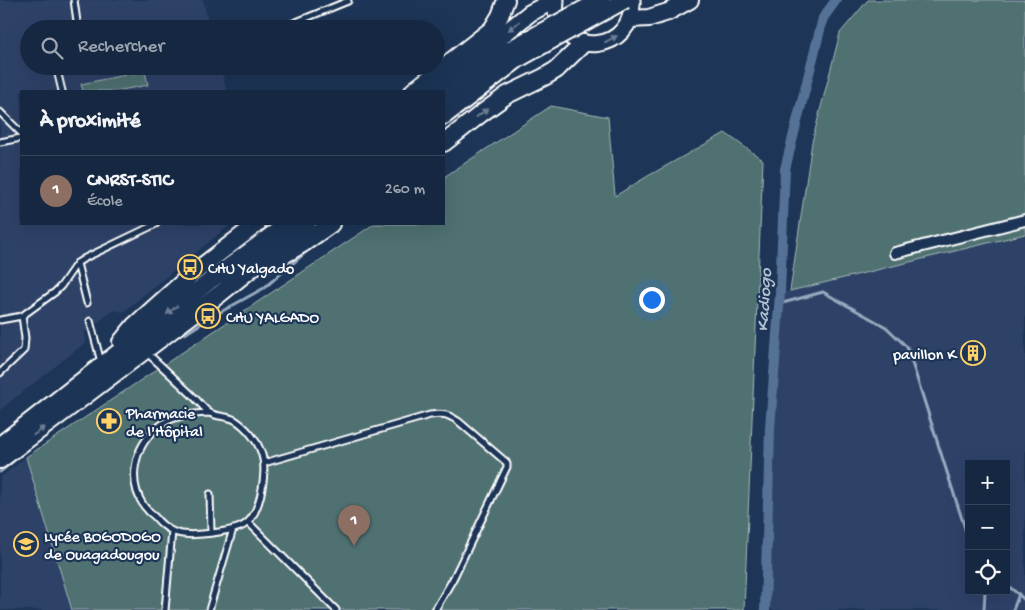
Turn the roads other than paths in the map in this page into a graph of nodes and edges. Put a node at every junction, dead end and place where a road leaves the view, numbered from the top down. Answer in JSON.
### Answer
{"nodes":[{"id":1,"x":74,"y":0,"type":"edge"},
{"id":2,"x":506,"y":0,"type":"edge"},
{"id":3,"x":555,"y":0,"type":"edge"},
{"id":4,"x":601,"y":0,"type":"edge"},
{"id":5,"x":625,"y":0,"type":"edge"},
{"id":6,"x":632,"y":0,"type":"edge"},
{"id":7,"x":690,"y":0,"type":"edge"},
{"id":8,"x":348,"y":1,"type":"edge"},
{"id":9,"x":630,"y":18,"type":"junction"},
{"id":10,"x":77,"y":20,"type":"edge"},
{"id":11,"x":300,"y":20,"type":"edge"},
{"id":12,"x":550,"y":34,"type":"junction"},
{"id":13,"x":584,"y":43,"type":"junction"},
{"id":14,"x":445,"y":66,"type":"edge"},
{"id":15,"x":58,"y":75,"type":"edge"},
{"id":16,"x":433,"y":75,"type":"edge"},
{"id":17,"x":62,"y":90,"type":"edge"},
{"id":18,"x":414,"y":90,"type":"edge"},
{"id":19,"x":434,"y":90,"type":"edge"},
{"id":20,"x":445,"y":100,"type":"edge"},
{"id":21,"x":0,"y":112,"type":"edge"},
{"id":22,"x":445,"y":115,"type":"edge"},
{"id":23,"x":20,"y":131,"type":"edge"},
{"id":24,"x":20,"y":138,"type":"edge"},
{"id":25,"x":0,"y":142,"type":"edge"},
{"id":26,"x":445,"y":142,"type":"edge"},
{"id":27,"x":1025,"y":220,"type":"edge"},
{"id":28,"x":154,"y":225,"type":"edge"},
{"id":29,"x":256,"y":225,"type":"edge"},
{"id":30,"x":275,"y":225,"type":"edge"},
{"id":31,"x":286,"y":225,"type":"edge"},
{"id":32,"x":306,"y":225,"type":"edge"},
{"id":33,"x":330,"y":225,"type":"edge"},
{"id":34,"x":895,"y":253,"type":"dead end"},
{"id":35,"x":77,"y":263,"type":"junction"},
{"id":36,"x":211,"y":280,"type":"junction"},
{"id":37,"x":221,"y":293,"type":"junction"},
{"id":38,"x":87,"y":304,"type":"dead end"},
{"id":39,"x":22,"y":316,"type":"junction"},
{"id":40,"x":0,"y":320,"type":"edge"},
{"id":41,"x":90,"y":321,"type":"dead end"},
{"id":42,"x":145,"y":350,"type":"junction"},
{"id":43,"x":102,"y":365,"type":"junction"},
{"id":44,"x":0,"y":373,"type":"edge"},
{"id":45,"x":210,"y":413,"type":"junction"},
{"id":46,"x":0,"y":445,"type":"edge"},
{"id":47,"x":0,"y":460,"type":"edge"},
{"id":48,"x":264,"y":463,"type":"junction"},
{"id":49,"x":210,"y":494,"type":"dead end"},
{"id":50,"x":248,"y":522,"type":"junction"},
{"id":51,"x":233,"y":529,"type":"junction"},
{"id":52,"x":172,"y":531,"type":"junction"},
{"id":53,"x":211,"y":533,"type":"junction"},
{"id":54,"x":165,"y":610,"type":"edge"},
{"id":55,"x":209,"y":610,"type":"edge"},
{"id":56,"x":336,"y":610,"type":"edge"},
{"id":57,"x":435,"y":610,"type":"edge"}],
"edges":[{"from":1,"to":10,"type":"lane"},
{"from":2,"to":14,"type":"highway"},
{"from":3,"to":13,"type":"main road"},
{"from":3,"to":19,"type":"highway","one_way":true},
{"from":4,"to":12,"type":"highway","bridge":true},
{"from":5,"to":12,"type":"highway","bridge":true},
{"from":6,"to":9,"type":"main road"},
{"from":7,"to":9,"type":"highway"},
{"from":8,"to":11,"type":"lane"},
{"from":13,"to":9,"type":"main road","one_way":true},
{"from":12,"to":20,"type":"highway"},
{"from":12,"to":22,"type":"highway"},
{"from":26,"to":13,"type":"highway","one_way":true},
{"from":15,"to":17,"type":"lane"},
{"from":16,"to":18,"type":"highway"},
{"from":21,"to":23,"type":"lane"},
{"from":24,"to":25,"type":"lane"},
{"from":27,"to":34,"type":"street"},
{"from":28,"to":35,"type":"lane"},
{"from":29,"to":43,"type":"highway"},
{"from":30,"to":36,"type":"highway"},
{"from":31,"to":36,"type":"highway"},
{"from":32,"to":37,"type":"highway"},
{"from":33,"to":37,"type":"highway"},
{"from":35,"to":38,"type":"lane"},
{"from":35,"to":39,"type":"lane"},
{"from":36,"to":43,"type":"highway","one_way":true},
{"from":37,"to":42,"type":"highway"},
{"from":39,"to":40,"type":"lane"},
{"from":39,"to":44,"type":"lane"},
{"from":41,"to":43,"type":"lane"},
{"from":42,"to":45,"type":"lane"},
{"from":47,"to":42,"type":"highway","one_way":true},
{"from":43,"to":46,"type":"highway"},
{"from":45,"to":48,"type":"lane"},
{"from":45,"to":52,"type":"lane"},
{"from":48,"to":50,"type":"lane"},
{"from":48,"to":57,"type":"lane"},
{"from":49,"to":53,"type":"lane"},
{"from":50,"to":51,"type":"lane"},
{"from":50,"to":56,"type":"lane"},
{"from":51,"to":53,"type":"lane"},
{"from":51,"to":55,"type":"lane"},
{"from":52,"to":53,"type":"lane"},
{"from":52,"to":54,"type":"lane"}]}
